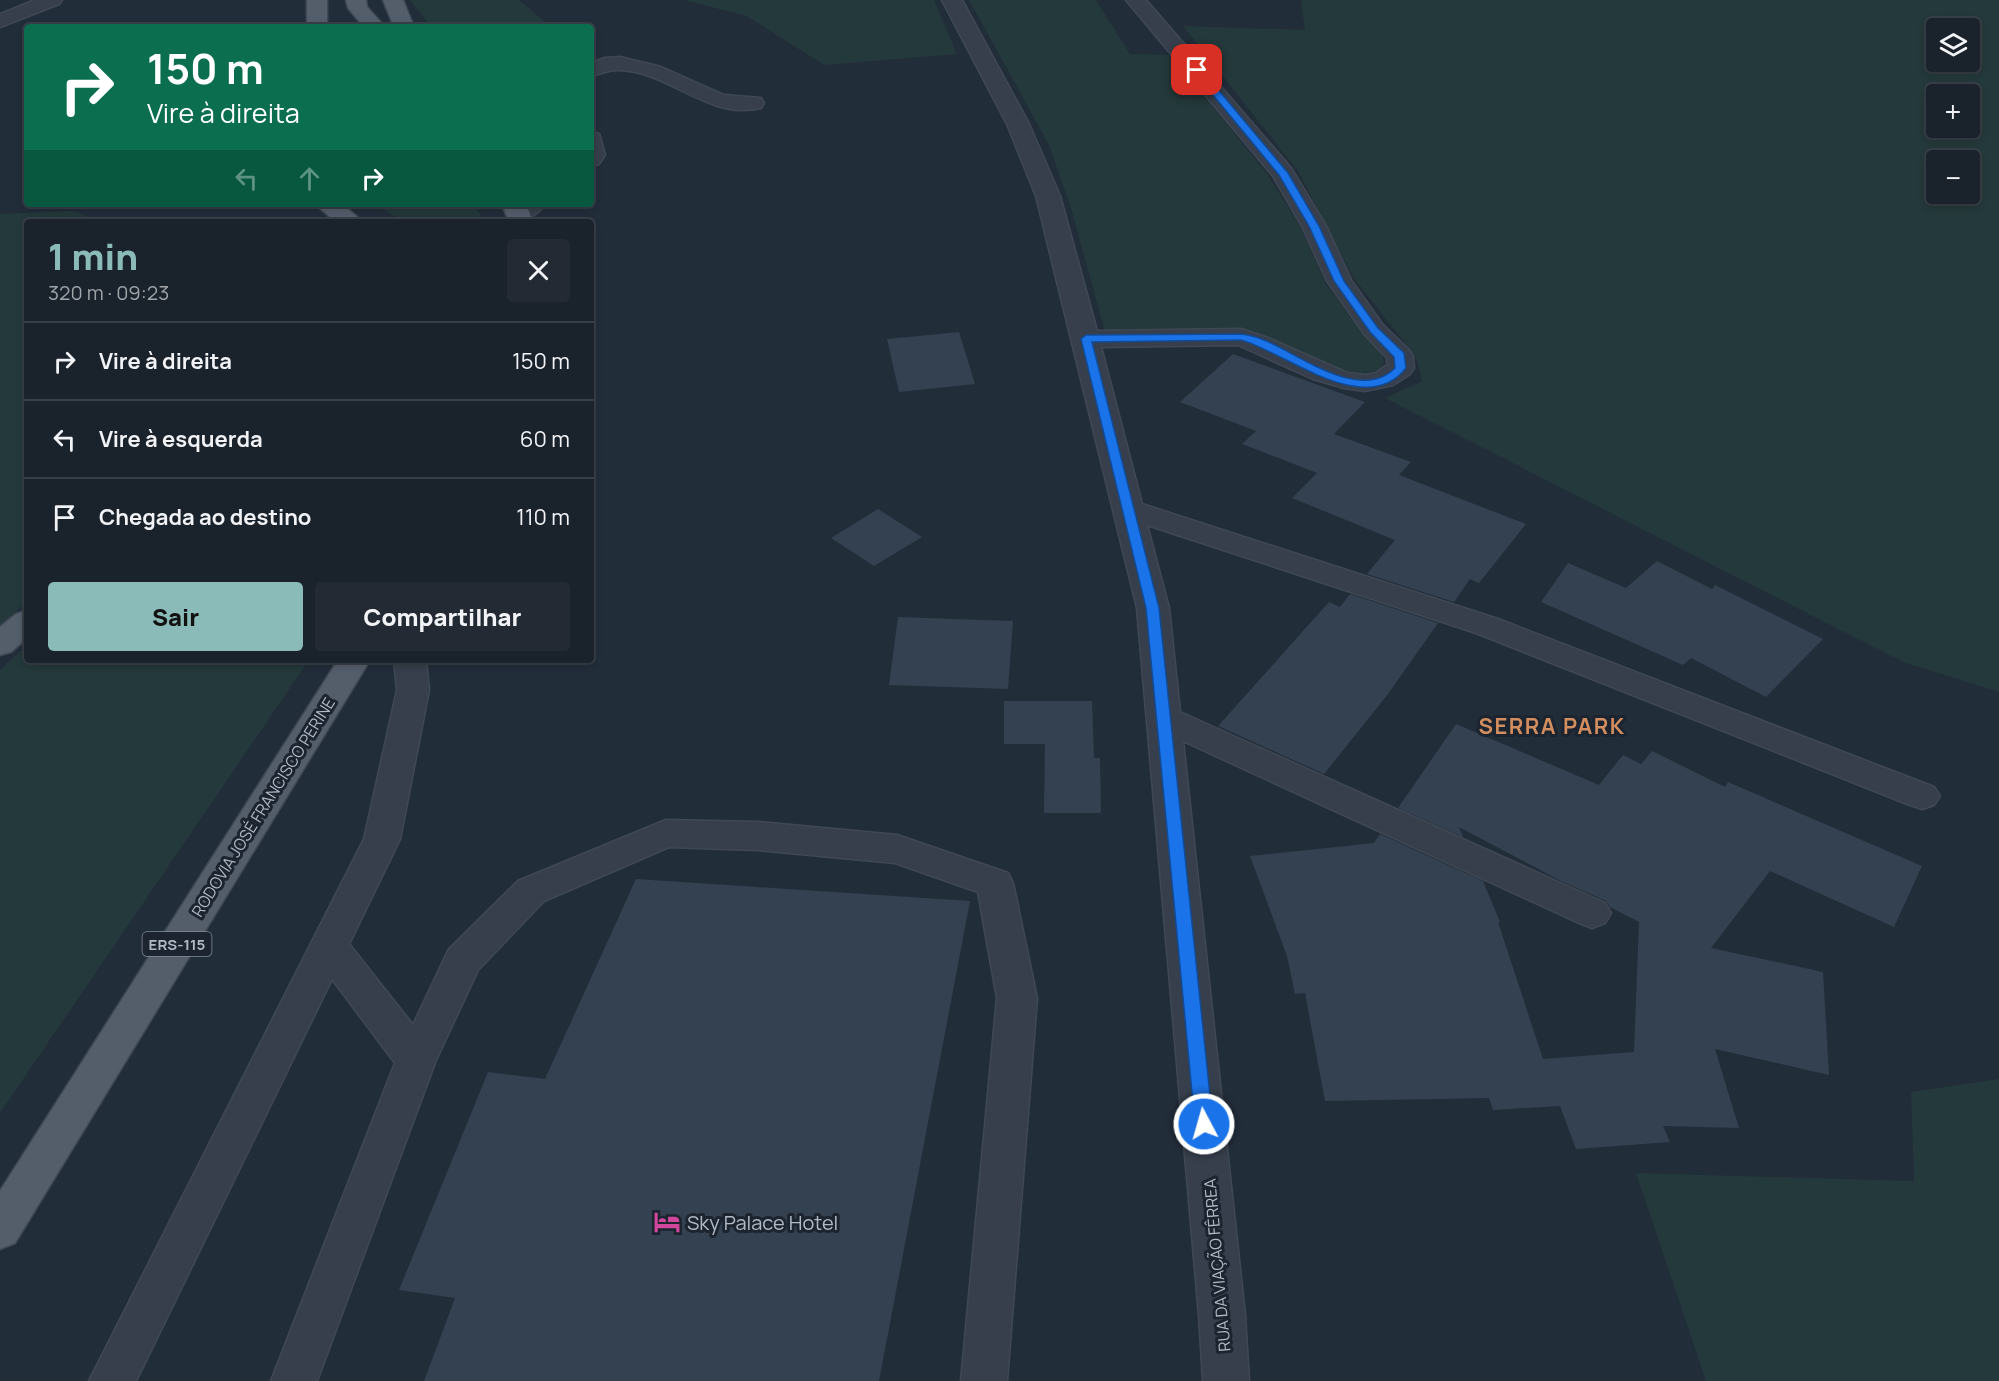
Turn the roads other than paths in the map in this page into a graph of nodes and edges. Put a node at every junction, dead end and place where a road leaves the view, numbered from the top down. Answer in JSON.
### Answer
{"nodes":[{"id":1,"x":52,"y":0,"type":"edge"},
{"id":2,"x":318,"y":0,"type":"edge"},
{"id":3,"x":356,"y":0,"type":"edge"},
{"id":4,"x":393,"y":0,"type":"edge"},
{"id":5,"x":952,"y":0,"type":"edge"},
{"id":6,"x":1136,"y":0,"type":"edge"},
{"id":7,"x":0,"y":21,"type":"edge"},
{"id":8,"x":317,"y":24,"type":"edge"},
{"id":9,"x":372,"y":24,"type":"edge"},
{"id":10,"x":403,"y":24,"type":"edge"},
{"id":11,"x":594,"y":69,"type":"edge"},
{"id":12,"x":753,"y":102,"type":"dead end"},
{"id":13,"x":331,"y":207,"type":"edge"},
{"id":14,"x":347,"y":219,"type":"edge"},
{"id":15,"x":1086,"y":339,"type":"junction"},
{"id":16,"x":1128,"y":509,"type":"junction"},
{"id":17,"x":24,"y":624,"type":"edge"},
{"id":18,"x":0,"y":644,"type":"edge"},
{"id":19,"x":352,"y":663,"type":"edge"},
{"id":20,"x":410,"y":663,"type":"edge"},
{"id":21,"x":1165,"y":719,"type":"junction"},
{"id":22,"x":1922,"y":796,"type":"dead end"},
{"id":23,"x":1592,"y":913,"type":"dead end"},
{"id":24,"x":329,"y":946,"type":"junction"},
{"id":25,"x":416,"y":1060,"type":"junction"},
{"id":26,"x":0,"y":1229,"type":"edge"},
{"id":27,"x":112,"y":1381,"type":"edge"},
{"id":28,"x":294,"y":1381,"type":"edge"},
{"id":29,"x":984,"y":1381,"type":"edge"},
{"id":30,"x":1226,"y":1381,"type":"edge"}],
"edges":[{"from":1,"to":7,"type":"street"},
{"from":2,"to":8,"type":"main road"},
{"from":3,"to":9,"type":"main road"},
{"from":4,"to":10,"type":"main road"},
{"from":5,"to":15,"type":"street","name":"RUA DA VIAÇÃO FÊRREA"},
{"from":6,"to":15,"type":"street"},
{"from":11,"to":12,"type":"street"},
{"from":13,"to":14,"type":"main road"},
{"from":15,"to":16,"type":"street","name":"RUA DA VIAÇÃO FÊRREA"},
{"from":16,"to":21,"type":"street","name":"RUA DA VIAÇÃO FÊRREA"},
{"from":16,"to":22,"type":"street"},
{"from":17,"to":18,"type":"main road"},
{"from":19,"to":26,"type":"main road","name":"RODOVIA JOSÉ FRANCISCO PERINE","number":"ERS-115"},
{"from":20,"to":24,"type":"street"},
{"from":21,"to":23,"type":"street"},
{"from":21,"to":30,"type":"street","name":"RUA DA VIAÇÃO FÊRREA"},
{"from":24,"to":25,"type":"street"},
{"from":24,"to":27,"type":"street"},
{"from":25,"to":28,"type":"street"},
{"from":25,"to":29,"type":"street"}]}
